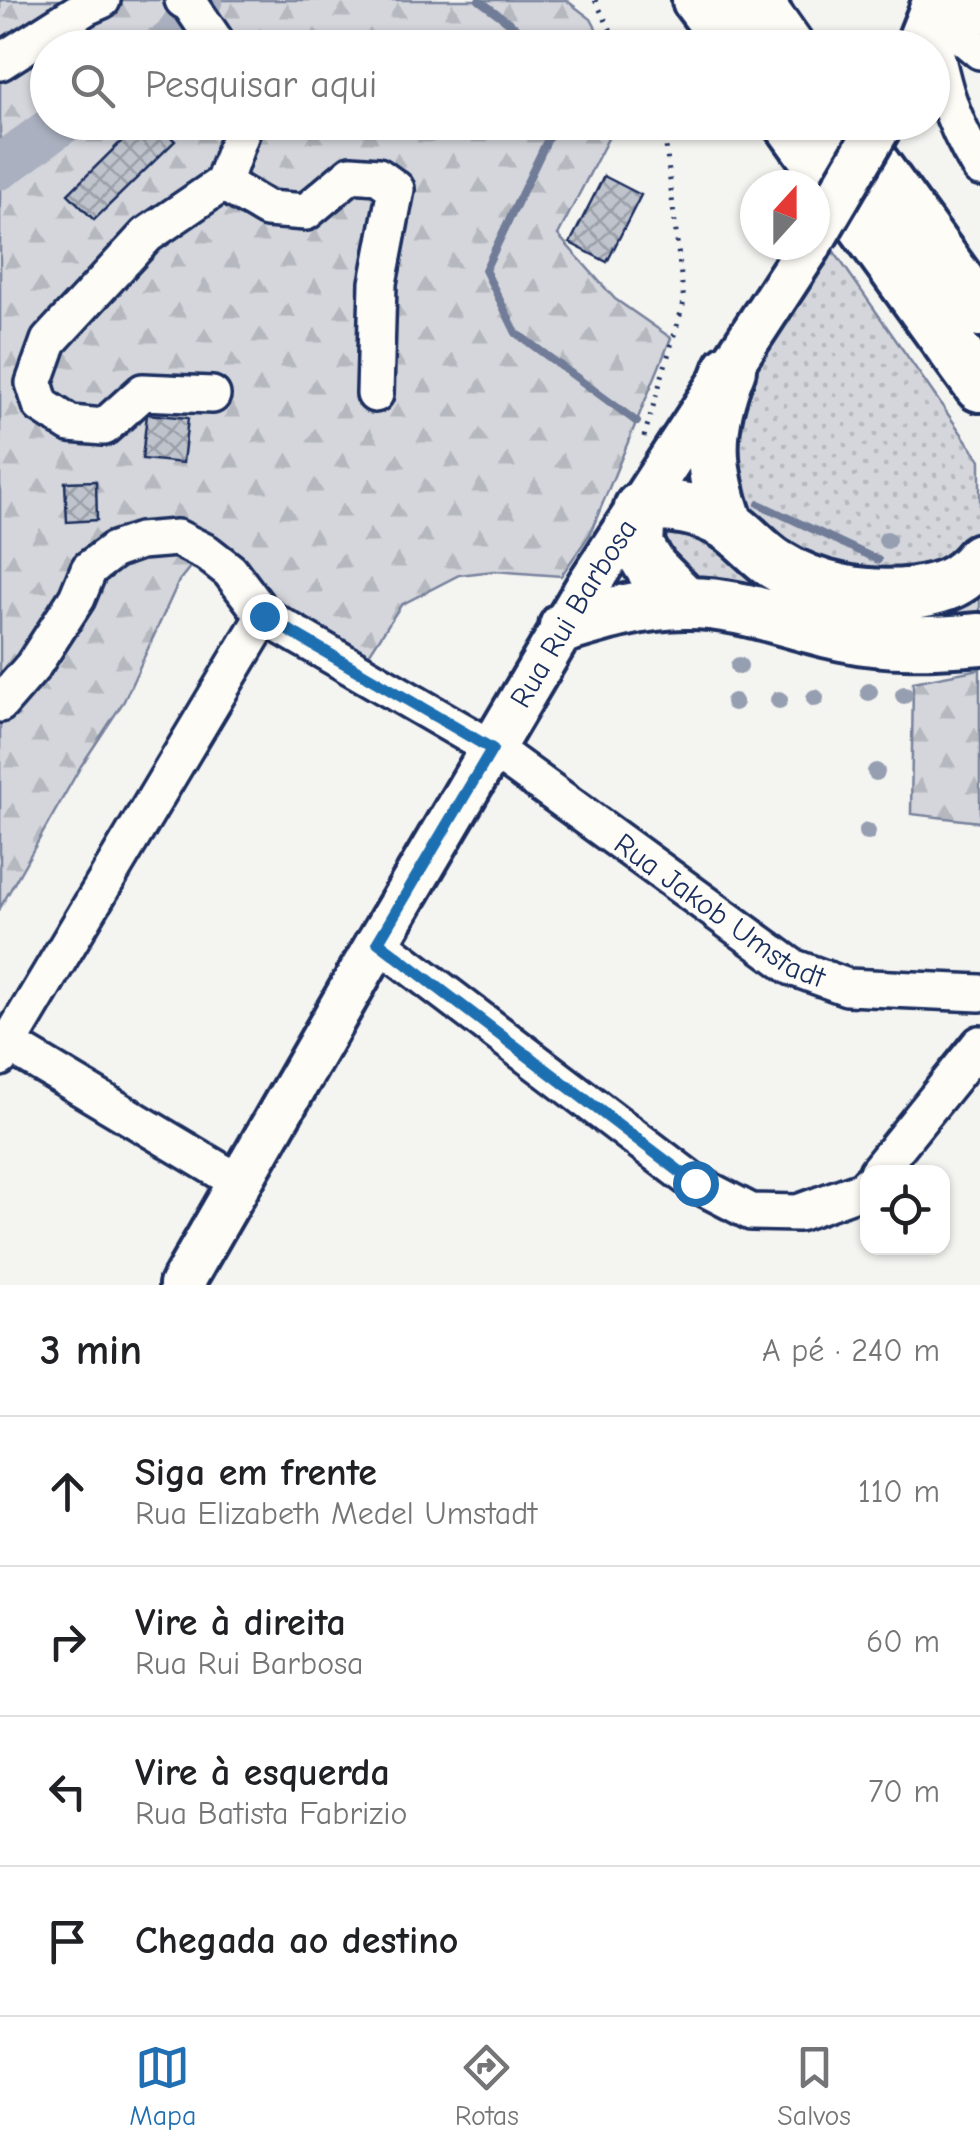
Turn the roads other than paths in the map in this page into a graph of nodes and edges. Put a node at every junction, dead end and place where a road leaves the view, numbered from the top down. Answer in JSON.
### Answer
{"nodes":[{"id":1,"x":102,"y":0,"type":"edge"},
{"id":2,"x":698,"y":0,"type":"edge"},
{"id":3,"x":755,"y":0,"type":"edge"},
{"id":4,"x":186,"y":2,"type":"edge"},
{"id":5,"x":934,"y":15,"type":"edge"},
{"id":6,"x":980,"y":15,"type":"edge"},
{"id":7,"x":49,"y":30,"type":"edge"},
{"id":8,"x":207,"y":30,"type":"edge"},
{"id":9,"x":720,"y":30,"type":"edge"},
{"id":10,"x":776,"y":30,"type":"edge"},
{"id":11,"x":30,"y":42,"type":"edge"},
{"id":12,"x":980,"y":51,"type":"edge"},
{"id":13,"x":0,"y":62,"type":"edge"},
{"id":14,"x":950,"y":110,"type":"edge"},
{"id":15,"x":239,"y":140,"type":"edge"},
{"id":16,"x":801,"y":140,"type":"edge"},
{"id":17,"x":857,"y":140,"type":"edge"},
{"id":18,"x":871,"y":140,"type":"edge"},
{"id":19,"x":980,"y":168,"type":"edge"},
{"id":20,"x":223,"y":183,"type":"junction"},
{"id":21,"x":830,"y":211,"type":"edge"},
{"id":22,"x":800,"y":260,"type":"edge"},
{"id":23,"x":980,"y":311,"type":"edge"},
{"id":24,"x":730,"y":369,"type":"junction"},
{"id":25,"x":980,"y":386,"type":"edge"},
{"id":26,"x":375,"y":394,"type":"dead end"},
{"id":27,"x":212,"y":395,"type":"dead end"},
{"id":28,"x":640,"y":508,"type":"junction"},
{"id":29,"x":729,"y":526,"type":"junction"},
{"id":30,"x":980,"y":558,"type":"edge"},
{"id":31,"x":686,"y":603,"type":"junction"},
{"id":32,"x":264,"y":616,"type":"junction"},
{"id":33,"x":565,"y":627,"type":"junction"},
{"id":34,"x":980,"y":639,"type":"edge"},
{"id":35,"x":0,"y":704,"type":"edge"},
{"id":36,"x":492,"y":749,"type":"junction"},
{"id":37,"x":378,"y":942,"type":"junction"},
{"id":38,"x":980,"y":992,"type":"edge"},
{"id":39,"x":980,"y":1044,"type":"edge"},
{"id":40,"x":4,"y":1051,"type":"edge"},
{"id":41,"x":883,"y":1165,"type":"edge"},
{"id":42,"x":242,"y":1184,"type":"junction"},
{"id":43,"x":860,"y":1190,"type":"edge"},
{"id":44,"x":181,"y":1285,"type":"edge"}],
"edges":[{"from":1,"to":7,"type":"street"},
{"from":2,"to":9,"type":"highway"},
{"from":3,"to":10,"type":"highway"},
{"from":4,"to":8,"type":"street"},
{"from":5,"to":6,"type":"street"},
{"from":5,"to":12,"type":"street"},
{"from":11,"to":13,"type":"street"},
{"from":14,"to":19,"type":"street"},
{"from":15,"to":20,"type":"street"},
{"from":16,"to":25,"type":"highway"},
{"from":17,"to":23,"type":"highway"},
{"from":18,"to":21,"type":"main road","name":"Rua Rui Barbosa","bridge":true},
{"from":20,"to":26,"type":"street"},
{"from":20,"to":27,"type":"street"},
{"from":22,"to":24,"type":"main road","name":"Rua Rui Barbosa"},
{"from":24,"to":28,"type":"main road","name":"Rua Rui Barbosa"},
{"from":24,"to":29,"type":"highway"},
{"from":28,"to":29,"type":"highway"},
{"from":28,"to":31,"type":"highway"},
{"from":28,"to":33,"type":"main road","name":"Rua Rui Barbosa"},
{"from":29,"to":30,"type":"highway"},
{"from":31,"to":33,"type":"highway"},
{"from":31,"to":34,"type":"highway"},
{"from":32,"to":35,"type":"street"},
{"from":32,"to":36,"type":"street","name":"Rua Jakob Umstadt"},
{"from":32,"to":40,"type":"street"},
{"from":33,"to":36,"type":"main road","name":"Rua Rui Barbosa"},
{"from":36,"to":37,"type":"main road","name":"Rua Rui Barbosa"},
{"from":36,"to":38,"type":"street","name":"Rua Jakob Umstadt"},
{"from":37,"to":42,"type":"main road","name":"Rua Rui Barbosa"},
{"from":37,"to":43,"type":"street"},
{"from":39,"to":41,"type":"street"},
{"from":40,"to":42,"type":"street"},
{"from":42,"to":44,"type":"main road","name":"Rua Rui Barbosa"}]}
